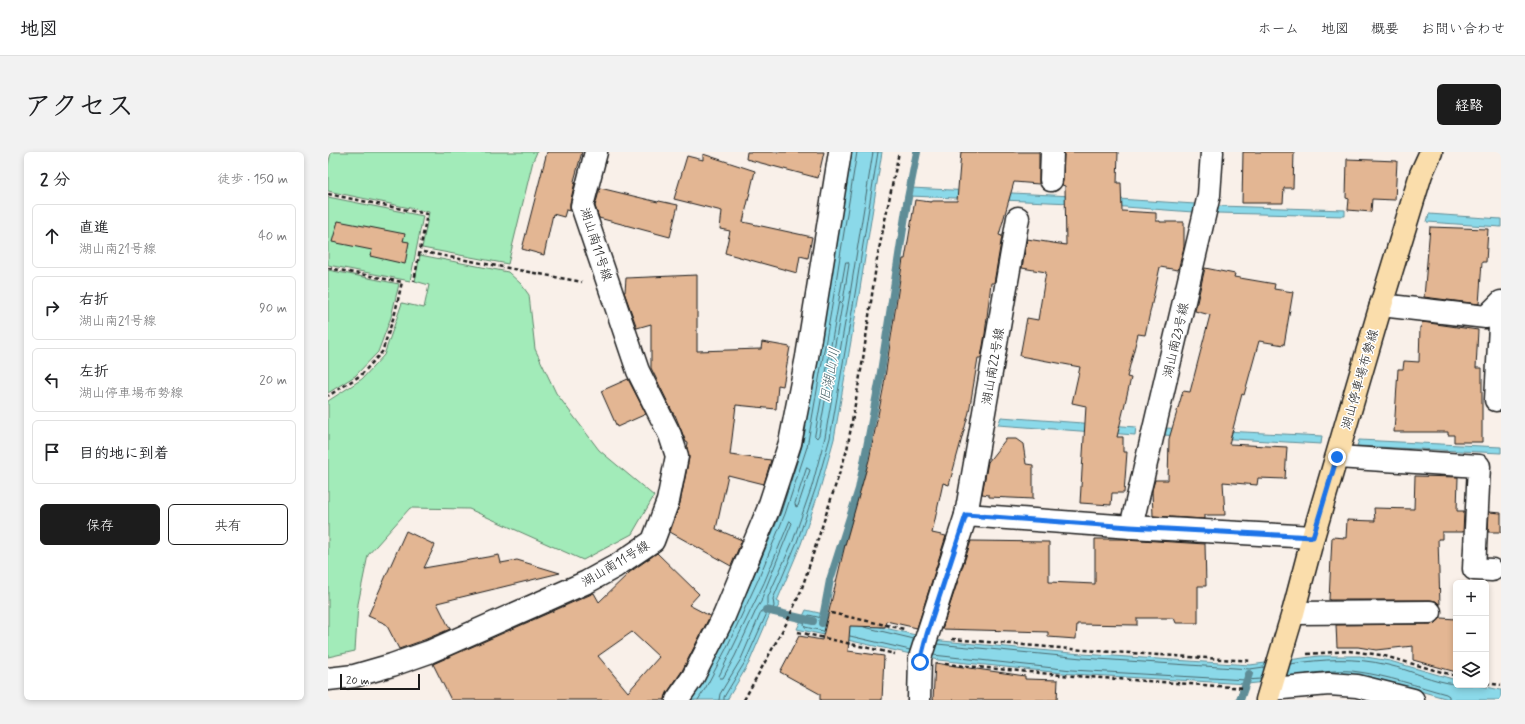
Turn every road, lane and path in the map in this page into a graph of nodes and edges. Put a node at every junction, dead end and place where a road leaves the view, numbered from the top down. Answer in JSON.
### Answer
{"nodes":[{"id":1,"x":596,"y":152,"type":"edge"},
{"id":2,"x":840,"y":152,"type":"edge"},
{"id":3,"x":899,"y":152,"type":"edge"},
{"id":4,"x":1052,"y":152,"type":"edge"},
{"id":5,"x":1212,"y":152,"type":"edge"},
{"id":6,"x":1431,"y":152,"type":"edge"},
{"id":7,"x":1050,"y":180,"type":"dead end"},
{"id":8,"x":328,"y":194,"type":"edge"},
{"id":9,"x":1018,"y":218,"type":"dead end"},
{"id":10,"x":423,"y":252,"type":"dead end"},
{"id":11,"x":328,"y":268,"type":"edge"},
{"id":12,"x":414,"y":281,"type":"dead end"},
{"id":13,"x":610,"y":284,"type":"junction"},
{"id":14,"x":1501,"y":302,"type":"edge"},
{"id":15,"x":1381,"y":305,"type":"junction"},
{"id":16,"x":1501,"y":307,"type":"edge"},
{"id":17,"x":328,"y":396,"type":"edge"},
{"id":18,"x":1496,"y":400,"type":"dead end"},
{"id":19,"x":1337,"y":457,"type":"junction"},
{"id":20,"x":966,"y":515,"type":"junction"},
{"id":21,"x":1130,"y":527,"type":"junction"},
{"id":22,"x":1313,"y":537,"type":"junction"},
{"id":23,"x":1492,"y":570,"type":"dead end"},
{"id":24,"x":1430,"y":612,"type":"dead end"},
{"id":25,"x":831,"y":613,"type":"dead end"},
{"id":26,"x":1293,"y":614,"type":"junction"},
{"id":27,"x":798,"y":632,"type":"dead end"},
{"id":28,"x":927,"y":635,"type":"junction"},
{"id":29,"x":1280,"y":657,"type":"junction"},
{"id":30,"x":920,"y":660,"type":"junction"},
{"id":31,"x":1453,"y":675,"type":"edge"},
{"id":32,"x":328,"y":679,"type":"edge"},
{"id":33,"x":1489,"y":683,"type":"edge"},
{"id":34,"x":1501,"y":685,"type":"edge"},
{"id":35,"x":1269,"y":694,"type":"edge"},
{"id":36,"x":1403,"y":699,"type":"edge"},
{"id":37,"x":678,"y":700,"type":"edge"},
{"id":38,"x":744,"y":700,"type":"edge"},
{"id":39,"x":919,"y":700,"type":"edge"}],
"edges":[{"from":1,"to":13,"type":"street","name":"湖山南11号線"},
{"from":2,"to":37,"type":"street"},
{"from":3,"to":38,"type":"path"},
{"from":4,"to":7,"type":"street"},
{"from":5,"to":21,"type":"street","name":"湖山南23号線"},
{"from":6,"to":15,"type":"main road","name":"湖山停車場布勢線"},
{"from":8,"to":12,"type":"path"},
{"from":9,"to":20,"type":"street","name":"湖山南22号線"},
{"from":10,"to":13,"type":"path"},
{"from":11,"to":17,"type":"path"},
{"from":13,"to":32,"type":"street","name":"湖山南11号線"},
{"from":14,"to":15,"type":"street"},
{"from":15,"to":19,"type":"main road","name":"湖山停車場布勢線"},
{"from":16,"to":18,"type":"street"},
{"from":19,"to":22,"type":"main road","name":"湖山停車場布勢線"},
{"from":19,"to":23,"type":"street"},
{"from":20,"to":21,"type":"street"},
{"from":20,"to":28,"type":"street","name":"湖山南22号線"},
{"from":21,"to":22,"type":"street"},
{"from":22,"to":26,"type":"main road","name":"湖山停車場布勢線"},
{"from":24,"to":26,"type":"street"},
{"from":25,"to":28,"type":"path"},
{"from":26,"to":29,"type":"main road","name":"湖山停車場布勢線"},
{"from":27,"to":30,"type":"path"},
{"from":28,"to":29,"type":"path"},
{"from":28,"to":30,"type":"street","name":"湖山南22号線"},
{"from":29,"to":31,"type":"path"},
{"from":29,"to":35,"type":"main road","name":"湖山停車場布勢線"},
{"from":30,"to":35,"type":"path"},
{"from":30,"to":39,"type":"street","name":"湖山南22号線"},
{"from":33,"to":34,"type":"path"},
{"from":35,"to":36,"type":"street"}]}
